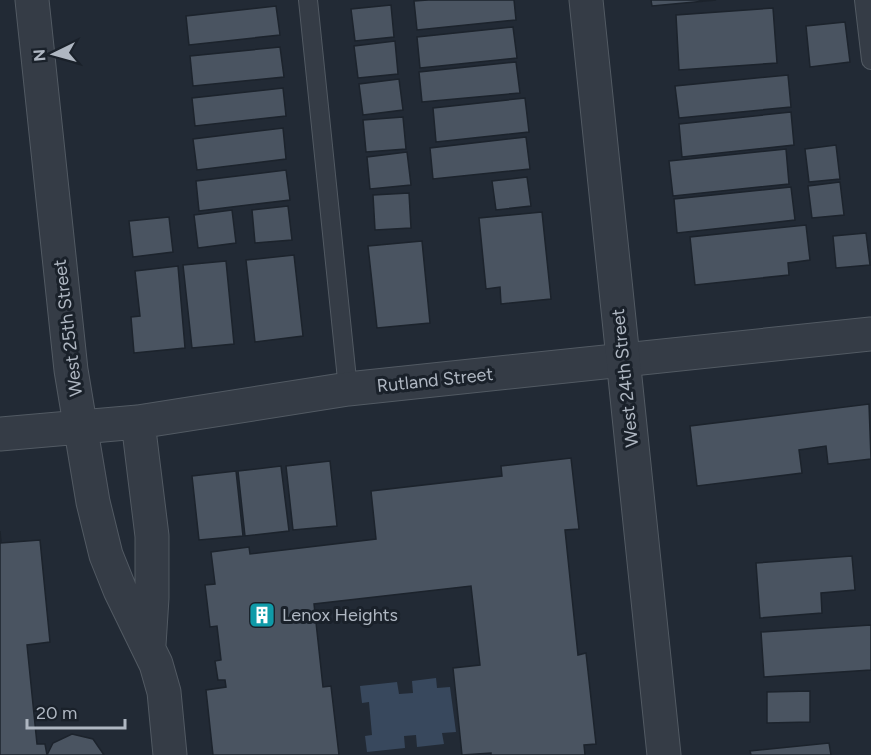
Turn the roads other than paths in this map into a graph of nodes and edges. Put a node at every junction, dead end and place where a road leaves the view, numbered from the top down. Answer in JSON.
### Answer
{"nodes":[{"id":1,"x":33,"y":0,"type":"edge"},
{"id":2,"x":308,"y":0,"type":"edge"},
{"id":3,"x":586,"y":0,"type":"edge"},
{"id":4,"x":864,"y":0,"type":"edge"},
{"id":5,"x":871,"y":60,"type":"edge"},
{"id":6,"x":871,"y":334,"type":"edge"},
{"id":7,"x":623,"y":360,"type":"junction"},
{"id":8,"x":348,"y":389,"type":"junction"},
{"id":9,"x":138,"y":422,"type":"junction"},
{"id":10,"x":80,"y":427,"type":"junction"},
{"id":11,"x":0,"y":434,"type":"edge"},
{"id":12,"x":149,"y":645,"type":"junction"},
{"id":13,"x":170,"y":755,"type":"edge"},
{"id":14,"x":663,"y":755,"type":"edge"}],
"edges":[{"from":1,"to":10,"type":"street","name":"West 25th Street"},
{"from":2,"to":8,"type":"lane"},
{"from":3,"to":7,"type":"street","name":"West 24th Street"},
{"from":4,"to":5,"type":"lane"},
{"from":6,"to":7,"type":"street","name":"Rutland Street"},
{"from":7,"to":8,"type":"street","name":"Rutland Street"},
{"from":7,"to":14,"type":"street","name":"West 24th Street"},
{"from":8,"to":9,"type":"street","name":"Rutland Street"},
{"from":9,"to":10,"type":"street","name":"Rutland Street"},
{"from":9,"to":12,"type":"street","name":"West 25th Street"},
{"from":10,"to":11,"type":"street","name":"Rutland Street"},
{"from":10,"to":12,"type":"street","name":"West 25th Street"},
{"from":12,"to":13,"type":"street","name":"West 25th Street"}]}
